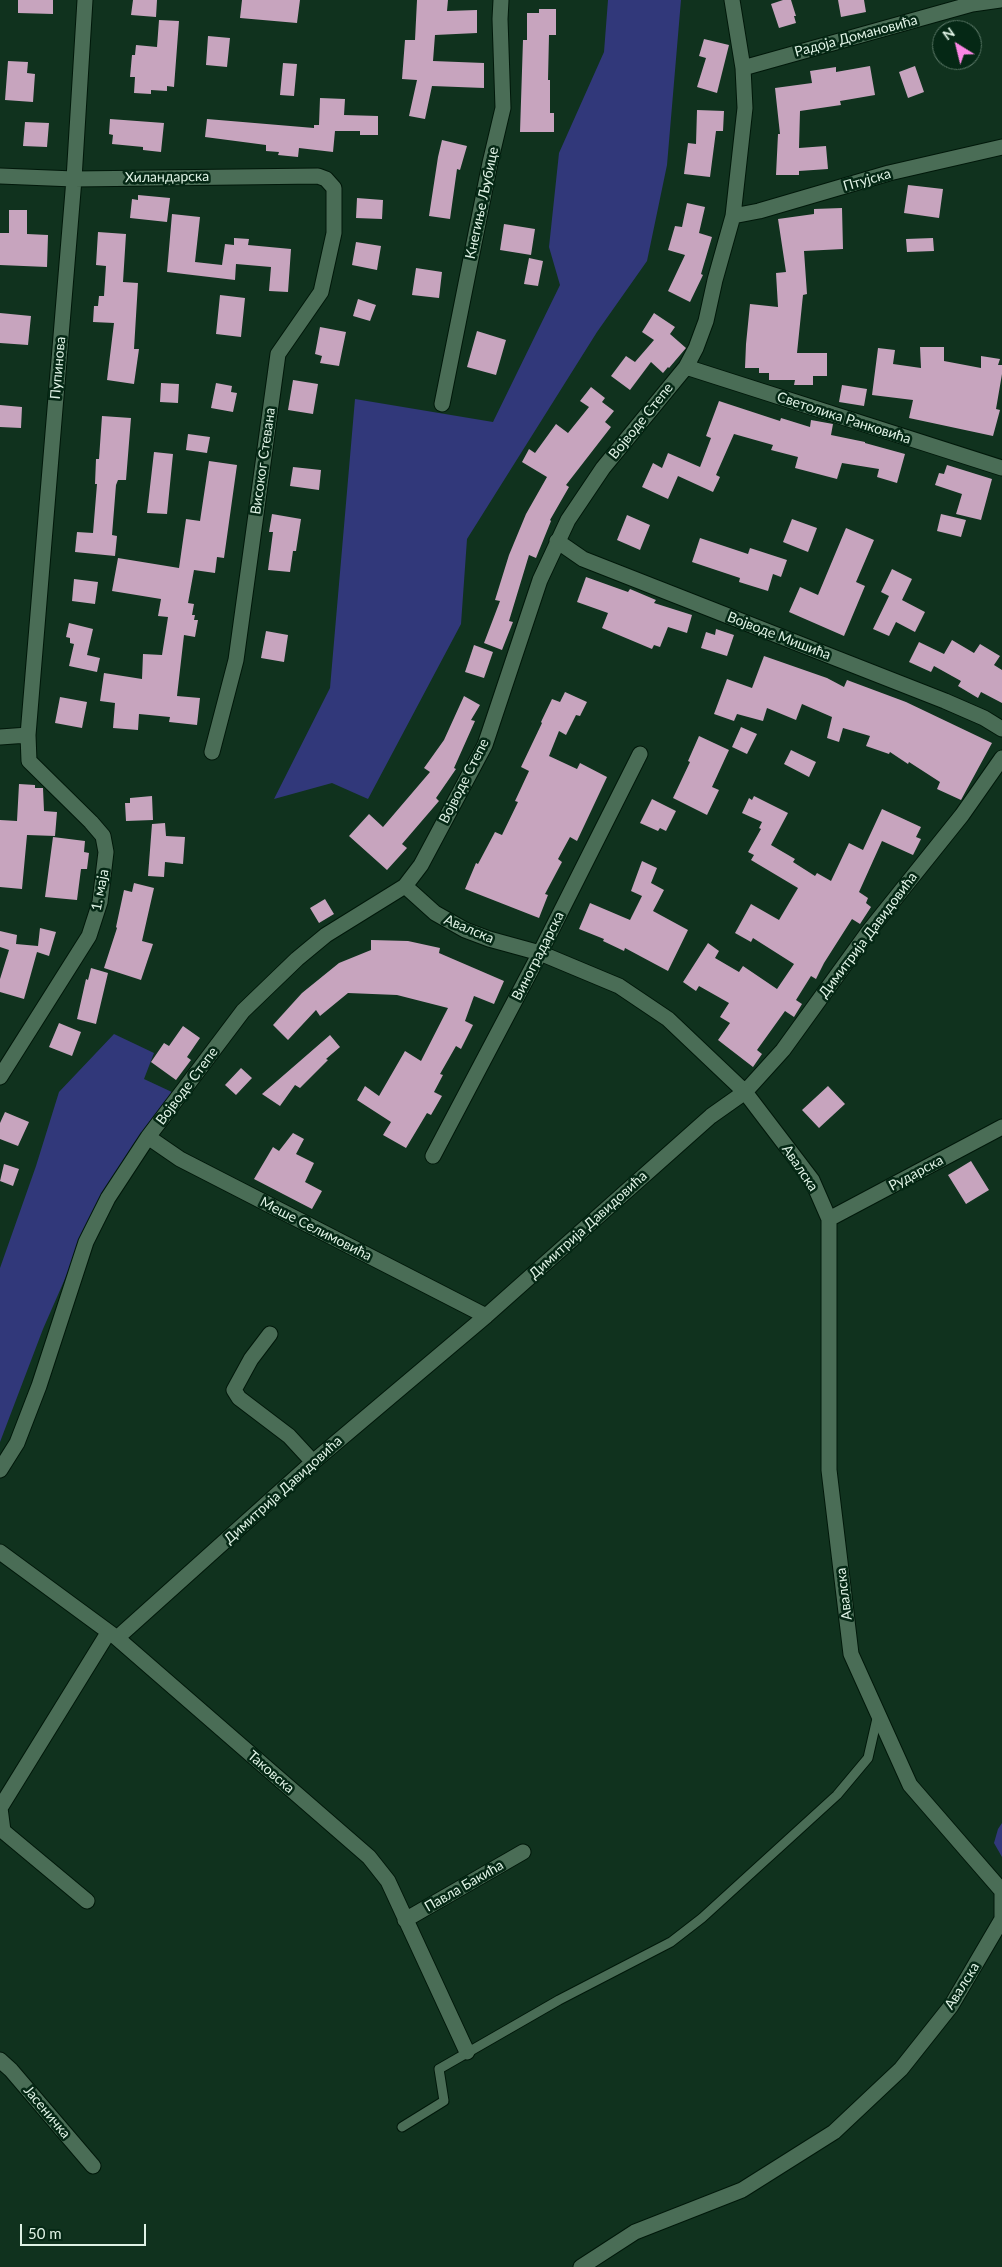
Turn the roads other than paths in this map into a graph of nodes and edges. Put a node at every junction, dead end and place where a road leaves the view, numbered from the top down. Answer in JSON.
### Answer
{"nodes":[{"id":1,"x":85,"y":0,"type":"edge"},
{"id":2,"x":501,"y":0,"type":"edge"},
{"id":3,"x":732,"y":0,"type":"edge"},
{"id":4,"x":1000,"y":0,"type":"edge"},
{"id":5,"x":743,"y":68,"type":"junction"},
{"id":6,"x":1002,"y":147,"type":"edge"},
{"id":7,"x":0,"y":176,"type":"edge"},
{"id":8,"x":74,"y":179,"type":"junction"},
{"id":9,"x":331,"y":183,"type":"joint"},
{"id":10,"x":733,"y":216,"type":"junction"},
{"id":11,"x":686,"y":367,"type":"junction"},
{"id":12,"x":442,"y":404,"type":"dead end"},
{"id":13,"x":1002,"y":468,"type":"edge"},
{"id":14,"x":558,"y":541,"type":"junction"},
{"id":15,"x":1002,"y":729,"type":"edge"},
{"id":16,"x":28,"y":735,"type":"junction"},
{"id":17,"x":0,"y":737,"type":"edge"},
{"id":18,"x":212,"y":752,"type":"dead end"},
{"id":19,"x":640,"y":754,"type":"dead end"},
{"id":20,"x":1002,"y":758,"type":"edge"},
{"id":21,"x":405,"y":886,"type":"junction"},
{"id":22,"x":540,"y":953,"type":"junction"},
{"id":23,"x":0,"y":1077,"type":"edge"},
{"id":24,"x":745,"y":1092,"type":"junction"},
{"id":25,"x":1002,"y":1127,"type":"edge"},
{"id":26,"x":148,"y":1136,"type":"junction"},
{"id":27,"x":433,"y":1156,"type":"dead end"},
{"id":28,"x":829,"y":1220,"type":"junction"},
{"id":29,"x":486,"y":1316,"type":"junction"},
{"id":30,"x":270,"y":1334,"type":"dead end"},
{"id":31,"x":312,"y":1462,"type":"junction"},
{"id":32,"x":0,"y":1470,"type":"edge"},
{"id":33,"x":0,"y":1552,"type":"edge"},
{"id":34,"x":113,"y":1636,"type":"junction"},
{"id":35,"x":878,"y":1714,"type":"junction"},
{"id":36,"x":523,"y":1852,"type":"dead end"},
{"id":37,"x":1002,"y":1891,"type":"edge"},
{"id":38,"x":87,"y":1901,"type":"dead end"},
{"id":39,"x":405,"y":1920,"type":"junction"},
{"id":40,"x":467,"y":2052,"type":"junction"},
{"id":41,"x":0,"y":2060,"type":"edge"},
{"id":42,"x":402,"y":2127,"type":"dead end"},
{"id":43,"x":93,"y":2166,"type":"dead end"},
{"id":44,"x":581,"y":2267,"type":"edge"}],
"edges":[{"from":1,"to":8,"type":"street","name":"Пупинова"},
{"from":2,"to":12,"type":"street","name":"Кнегиње Љубице"},
{"from":3,"to":5,"type":"street","name":"Војводе Степе"},
{"from":4,"to":5,"type":"street","name":"Радоја Домановића"},
{"from":5,"to":10,"type":"street","name":"Војводе Степе"},
{"from":6,"to":10,"type":"street","name":"Птујска"},
{"from":7,"to":8,"type":"street","name":"Хиландарска"},
{"from":8,"to":9,"type":"street","name":"Хиландарска"},
{"from":8,"to":16,"type":"street","name":"Пупинова"},
{"from":9,"to":18,"type":"street","name":"Високог Стевана"},
{"from":10,"to":11,"type":"street","name":"Војводе Степе"},
{"from":11,"to":13,"type":"street","name":"Светолика Ранковића"},
{"from":11,"to":14,"type":"street","name":"Војводе Степе"},
{"from":14,"to":15,"type":"street","name":"Војводе Мишића"},
{"from":14,"to":21,"type":"street","name":"Војводе Степе"},
{"from":16,"to":17,"type":"street"},
{"from":16,"to":23,"type":"street","name":"1. маја"},
{"from":19,"to":22,"type":"street","name":"Виноградарска"},
{"from":20,"to":24,"type":"street","name":"Димитрија Давидовића"},
{"from":21,"to":22,"type":"street","name":"Авалска"},
{"from":21,"to":26,"type":"street","name":"Војводе Степе"},
{"from":22,"to":24,"type":"street","name":"Авалска"},
{"from":22,"to":27,"type":"street","name":"Виноградарска"},
{"from":24,"to":28,"type":"street","name":"Авалска"},
{"from":24,"to":29,"type":"street","name":"Димитрија Давидовића"},
{"from":25,"to":28,"type":"street","name":"Рударска"},
{"from":26,"to":29,"type":"street","name":"Меше Селимовића"},
{"from":26,"to":32,"type":"street","name":"Војводе Степе"},
{"from":28,"to":35,"type":"street","name":"Авалска"},
{"from":29,"to":31,"type":"street","name":"Димитрија Давидовића"},
{"from":30,"to":31,"type":"street"},
{"from":31,"to":34,"type":"street","name":"Димитрија Давидовића"},
{"from":33,"to":34,"type":"street","name":"Таковска"},
{"from":34,"to":38,"type":"street","name":"Димитрија Давидовића"},
{"from":34,"to":39,"type":"street","name":"Таковска"},
{"from":35,"to":37,"type":"street","name":"Авалска"},
{"from":35,"to":40,"type":"lane"},
{"from":36,"to":39,"type":"street","name":"Павла Бакића"},
{"from":37,"to":44,"type":"street","name":"Авалска"},
{"from":39,"to":40,"type":"street","name":"Таковска"},
{"from":40,"to":42,"type":"lane"},
{"from":41,"to":43,"type":"street","name":"Јасеничка"}]}
